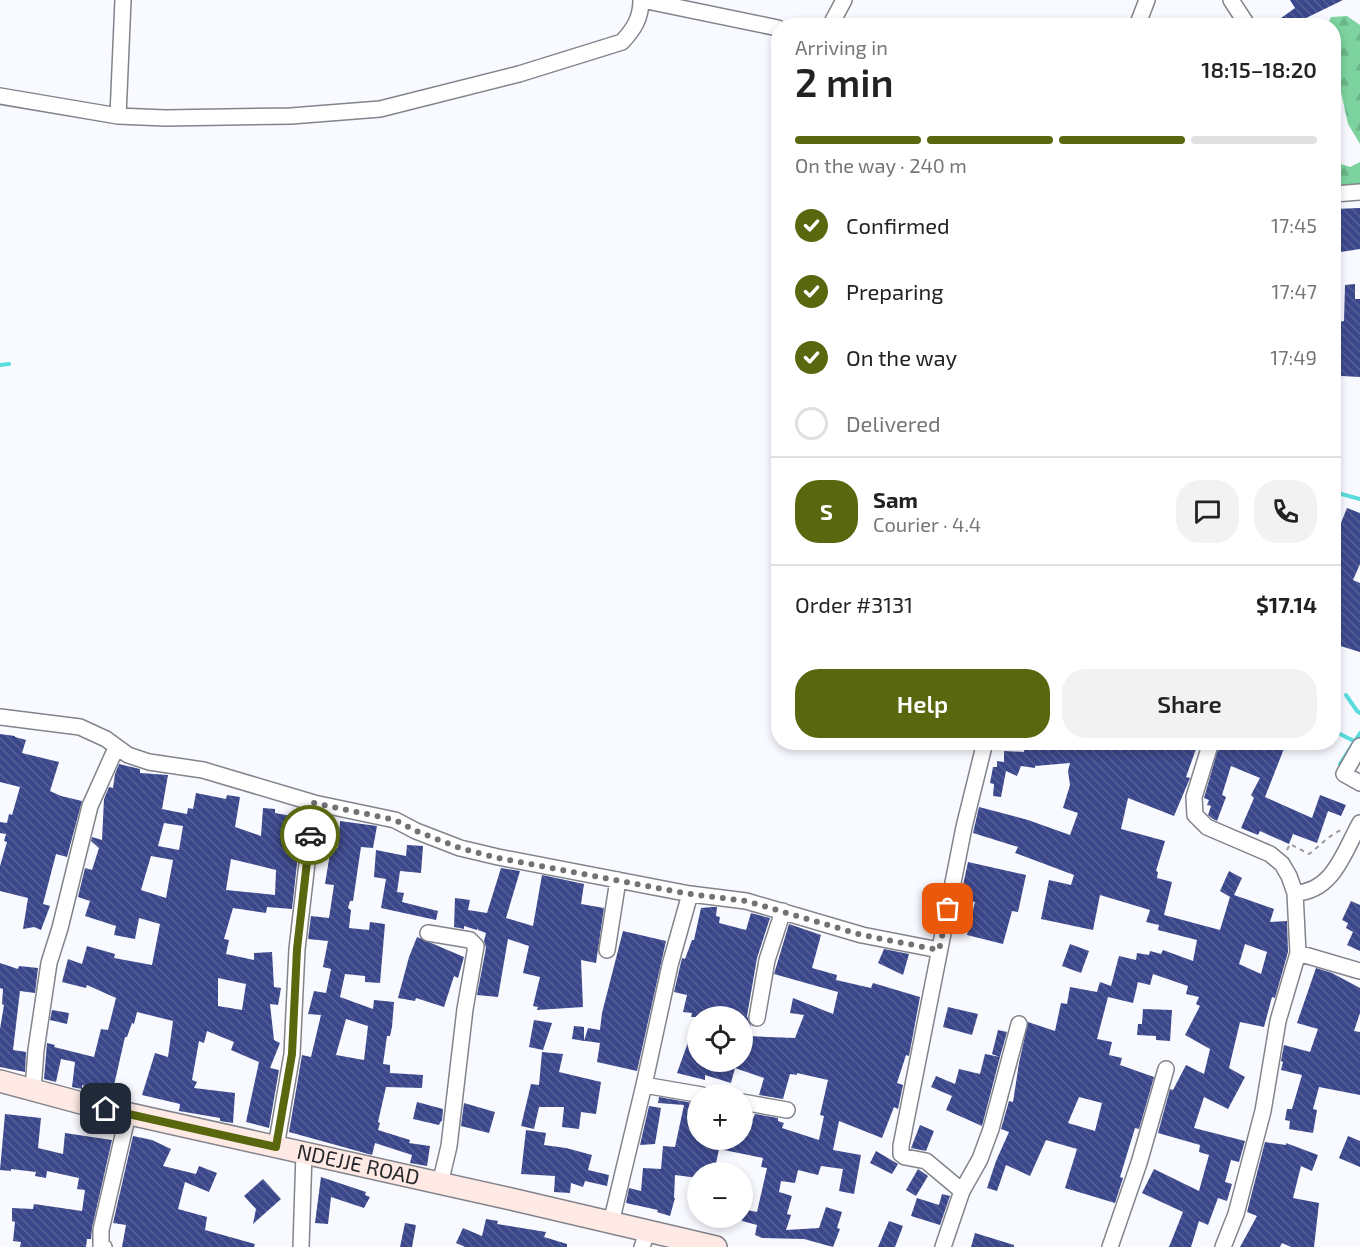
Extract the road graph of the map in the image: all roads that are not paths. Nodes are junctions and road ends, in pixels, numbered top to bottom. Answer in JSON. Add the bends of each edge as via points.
{"nodes":[{"id":1,"x":123,"y":0,"type":"edge"},
{"id":2,"x":641,"y":0,"type":"edge"},
{"id":3,"x":844,"y":0,"type":"edge"},
{"id":4,"x":1147,"y":0,"type":"edge"},
{"id":5,"x":1231,"y":0,"type":"edge"},
{"id":6,"x":834,"y":18,"type":"edge"},
{"id":7,"x":1140,"y":18,"type":"edge"},
{"id":8,"x":1243,"y":18,"type":"edge"},
{"id":9,"x":771,"y":26,"type":"edge"},
{"id":10,"x":0,"y":96,"type":"edge"},
{"id":11,"x":118,"y":116,"type":"junction"},
{"id":12,"x":1360,"y":192,"type":"edge"},
{"id":13,"x":1341,"y":193,"type":"edge"},
{"id":14,"x":0,"y":717,"type":"edge"},
{"id":15,"x":1360,"y":746,"type":"edge"},
{"id":16,"x":116,"y":748,"type":"junction"},
{"id":17,"x":983,"y":750,"type":"edge"},
{"id":18,"x":1209,"y":750,"type":"edge"},
{"id":19,"x":1360,"y":783,"type":"edge"},
{"id":20,"x":314,"y":803,"type":"junction"},
{"id":21,"x":1355,"y":825,"type":"edge"},
{"id":22,"x":618,"y":880,"type":"junction"},
{"id":23,"x":1295,"y":893,"type":"junction"},
{"id":24,"x":690,"y":894,"type":"junction"},
{"id":25,"x":783,"y":911,"type":"junction"},
{"id":26,"x":428,"y":933,"type":"dead end"},
{"id":27,"x":607,"y":950,"type":"dead end"},
{"id":28,"x":939,"y":950,"type":"junction"},
{"id":29,"x":1298,"y":953,"type":"junction"},
{"id":30,"x":1360,"y":971,"type":"edge"},
{"id":31,"x":757,"y":1018,"type":"dead end"},
{"id":32,"x":1019,"y":1024,"type":"dead end"},
{"id":33,"x":1166,"y":1069,"type":"dead end"},
{"id":34,"x":0,"y":1081,"type":"edge"},
{"id":35,"x":644,"y":1085,"type":"junction"},
{"id":36,"x":33,"y":1090,"type":"junction"},
{"id":37,"x":687,"y":1092,"type":"edge"},
{"id":38,"x":753,"y":1104,"type":"edge"},
{"id":39,"x":787,"y":1110,"type":"dead end"},
{"id":40,"x":128,"y":1113,"type":"junction"},
{"id":41,"x":276,"y":1147,"type":"junction"},
{"id":42,"x":304,"y":1153,"type":"junction"},
{"id":43,"x":440,"y":1184,"type":"junction"},
{"id":44,"x":962,"y":1191,"type":"junction"},
{"id":45,"x":611,"y":1223,"type":"junction"},
{"id":46,"x":644,"y":1239,"type":"edge"},
{"id":47,"x":104,"y":1247,"type":"edge"},
{"id":48,"x":301,"y":1247,"type":"edge"},
{"id":49,"x":716,"y":1247,"type":"edge"},
{"id":50,"x":943,"y":1247,"type":"edge"},
{"id":51,"x":1110,"y":1247,"type":"edge"},
{"id":52,"x":1223,"y":1247,"type":"edge"}],
"edges":[{"from":1,"to":11,"type":"street"},
{"from":2,"to":9,"type":"street"},
{"from":2,"to":11,"type":"street","via":[[640,16],[622,42],[519,74],[380,109],[268,116]]},
{"from":3,"to":6,"type":"street"},
{"from":4,"to":7,"type":"street"},
{"from":5,"to":8,"type":"street"},
{"from":10,"to":11,"type":"street"},
{"from":12,"to":13,"type":"street"},
{"from":14,"to":16,"type":"street","via":[[80,727]]},
{"from":15,"to":19,"type":"street","via":[[1344,774]]},
{"from":16,"to":20,"type":"street","via":[[149,762],[203,770]]},
{"from":16,"to":36,"type":"street","via":[[90,806],[49,963]]},
{"from":17,"to":28,"type":"street"},
{"from":18,"to":23,"type":"street","via":[[1194,797],[1195,815],[1207,827],[1270,854],[1282,864]]},
{"from":20,"to":22,"type":"street","via":[[395,820],[460,848],[498,858]]},
{"from":20,"to":41,"type":"street","via":[[297,949],[292,1054]]},
{"from":21,"to":23,"type":"street","via":[[1332,876],[1321,886]]},
{"from":22,"to":24,"type":"street"},
{"from":22,"to":27,"type":"street"},
{"from":23,"to":29,"type":"street"},
{"from":24,"to":25,"type":"street","via":[[746,901]]},
{"from":24,"to":35,"type":"street"},
{"from":25,"to":28,"type":"street","via":[[862,935]]},
{"from":25,"to":31,"type":"street","via":[[767,960]]},
{"from":26,"to":43,"type":"street","via":[[470,940],[476,946],[449,1146]]},
{"from":28,"to":44,"type":"street","via":[[901,1154],[926,1161]]},
{"from":29,"to":30,"type":"street"},
{"from":29,"to":52,"type":"street","via":[[1278,1021],[1263,1111],[1236,1214]]},
{"from":32,"to":44,"type":"street","via":[[991,1129]]},
{"from":33,"to":51,"type":"street"},
{"from":34,"to":36,"type":"street","name":"NDEJJE ROAD"},
{"from":35,"to":37,"type":"street"},
{"from":35,"to":45,"type":"street"},
{"from":36,"to":40,"type":"street","name":"NDEJJE ROAD"},
{"from":38,"to":39,"type":"street"},
{"from":40,"to":41,"type":"street","name":"NDEJJE ROAD"},
{"from":40,"to":47,"type":"street","via":[[100,1230]]},
{"from":41,"to":42,"type":"street","name":"NDEJJE ROAD"},
{"from":42,"to":43,"type":"street","name":"NDEJJE ROAD"},
{"from":42,"to":48,"type":"street"},
{"from":43,"to":45,"type":"street","name":"NDEJJE ROAD"},
{"from":44,"to":50,"type":"street"},
{"from":45,"to":46,"type":"street","name":"NDEJJE ROAD"},
{"from":46,"to":49,"type":"street","name":"NDEJJE ROAD"}]}
